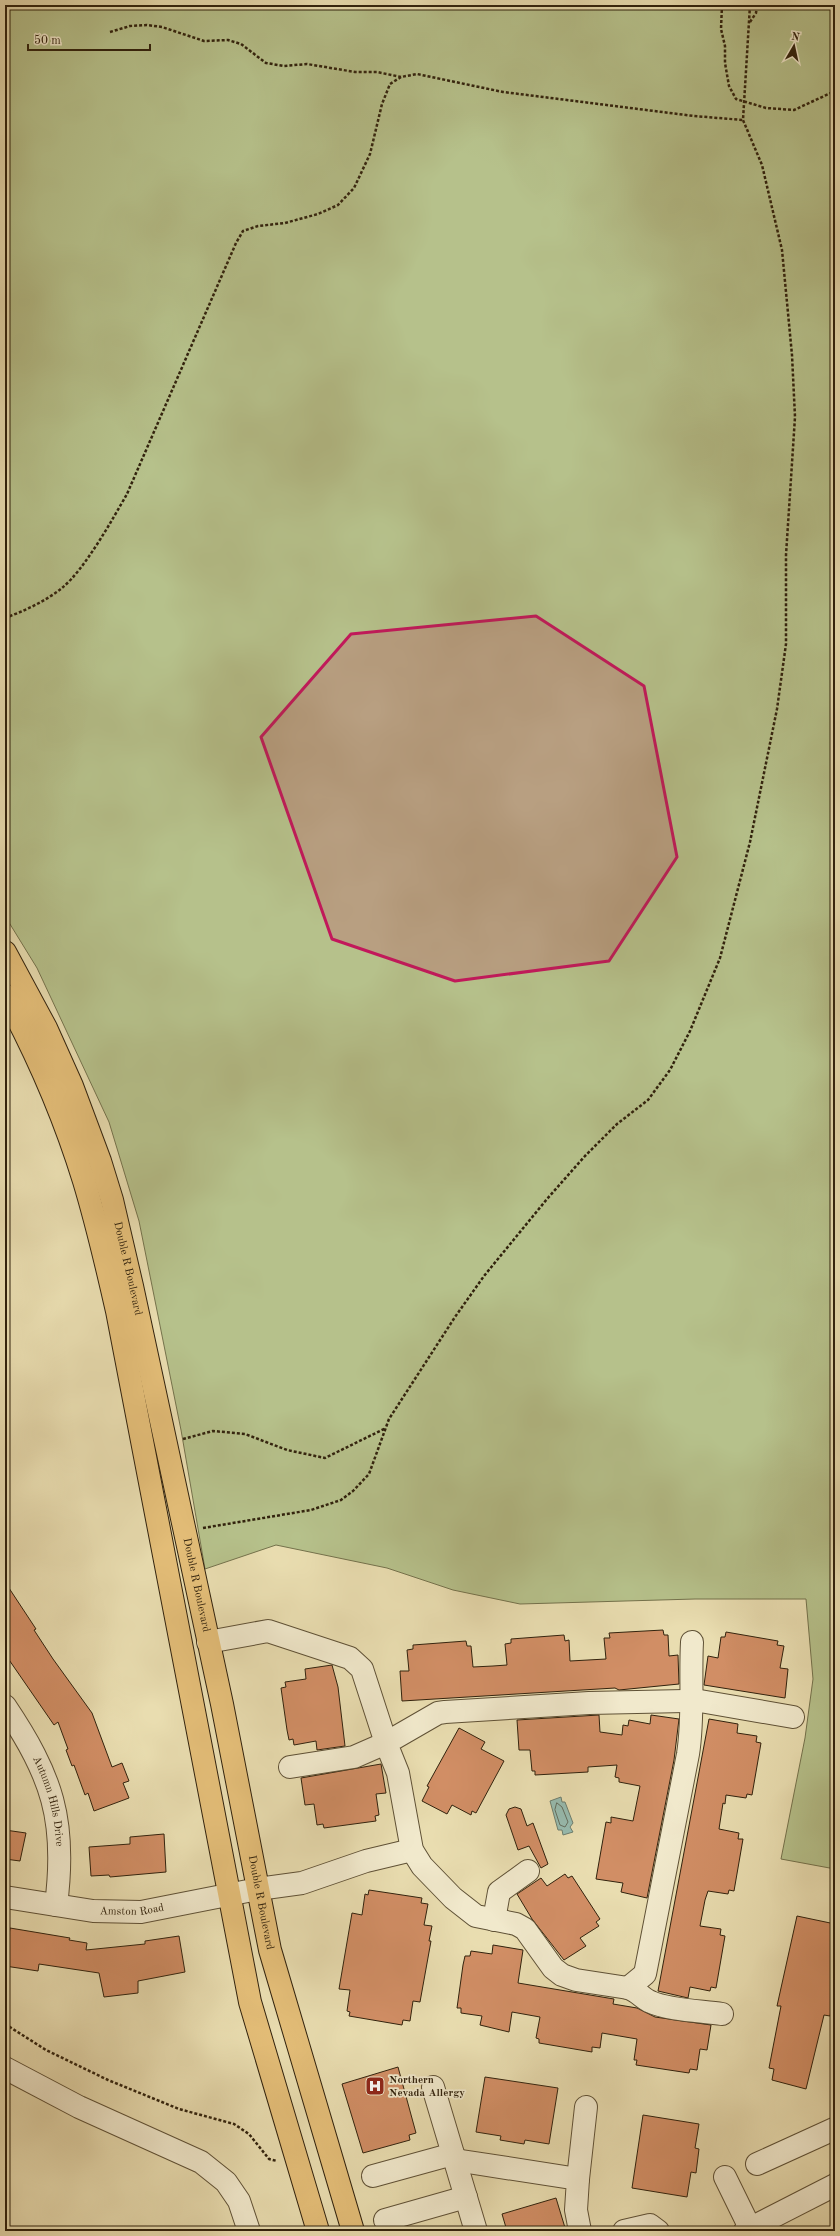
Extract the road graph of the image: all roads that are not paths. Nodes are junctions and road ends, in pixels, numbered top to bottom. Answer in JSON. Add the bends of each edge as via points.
{"nodes":[{"id":1,"x":5,"y":952,"type":"edge"},
{"id":2,"x":5,"y":994,"type":"edge"},
{"id":3,"x":208,"y":1642,"type":"junction"},
{"id":4,"x":692,"y":1642,"type":"dead end"},
{"id":5,"x":692,"y":1701,"type":"junction"},
{"id":6,"x":5,"y":1706,"type":"edge"},
{"id":7,"x":793,"y":1717,"type":"dead end"},
{"id":8,"x":386,"y":1743,"type":"junction"},
{"id":9,"x":290,"y":1766,"type":"dead end"},
{"id":10,"x":412,"y":1850,"type":"junction"},
{"id":11,"x":528,"y":1870,"type":"dead end"},
{"id":12,"x":258,"y":1889,"type":"junction"},
{"id":13,"x":229,"y":1895,"type":"junction"},
{"id":14,"x":5,"y":1897,"type":"edge"},
{"id":15,"x":56,"y":1905,"type":"junction"},
{"id":16,"x":494,"y":1920,"type":"junction"},
{"id":17,"x":628,"y":1988,"type":"junction"},
{"id":18,"x":722,"y":2014,"type":"dead end"},
{"id":19,"x":5,"y":2068,"type":"edge"},
{"id":20,"x":433,"y":2087,"type":"dead end"},
{"id":21,"x":586,"y":2106,"type":"dead end"},
{"id":22,"x":835,"y":2126,"type":"edge"},
{"id":23,"x":454,"y":2157,"type":"junction"},
{"id":24,"x":757,"y":2164,"type":"dead end"},
{"id":25,"x":373,"y":2176,"type":"dead end"},
{"id":26,"x":725,"y":2177,"type":"dead end"},
{"id":27,"x":578,"y":2179,"type":"junction"},
{"id":28,"x":835,"y":2185,"type":"edge"},
{"id":29,"x":466,"y":2197,"type":"junction"},
{"id":30,"x":386,"y":2220,"type":"dead end"},
{"id":31,"x":747,"y":2230,"type":"edge"},
{"id":32,"x":249,"y":2231,"type":"edge"},
{"id":33,"x":318,"y":2231,"type":"edge"},
{"id":34,"x":353,"y":2231,"type":"edge"},
{"id":35,"x":476,"y":2231,"type":"edge"},
{"id":36,"x":580,"y":2231,"type":"edge"},
{"id":37,"x":624,"y":2231,"type":"edge"},
{"id":38,"x":658,"y":2231,"type":"edge"}],
"edges":[{"from":1,"to":3,"type":"main road","name":"Double R Boulevard","via":[[46,1028],[72,1086],[112,1200]]},
{"from":2,"to":13,"type":"main road","name":"Double R Boulevard","via":[[56,1101],[94,1215],[120,1326]]},
{"from":3,"to":8,"type":"street","via":[[268,1631],[350,1658],[362,1669]]},
{"from":3,"to":12,"type":"main road","name":"Double R Boulevard"},
{"from":4,"to":5,"type":"street"},
{"from":5,"to":7,"type":"street"},
{"from":5,"to":8,"type":"street","via":[[445,1712],[438,1713]]},
{"from":5,"to":17,"type":"street","via":[[692,1730],[688,1754],[645,1974]]},
{"from":6,"to":15,"type":"street","name":"Autumn Hills Drive","via":[[38,1760],[56,1812],[59,1846]]},
{"from":8,"to":9,"type":"street","via":[[354,1757]]},
{"from":8,"to":10,"type":"street","via":[[398,1773]]},
{"from":10,"to":12,"type":"street","name":"Amston Road","via":[[366,1861],[302,1883]]},
{"from":10,"to":16,"type":"street","via":[[422,1866],[469,1911],[476,1916]]},
{"from":11,"to":16,"type":"street","via":[[499,1892]]},
{"from":12,"to":13,"type":"street","name":"Amston Road"},
{"from":12,"to":34,"type":"main road","name":"Double R Boulevard","via":[[277,1976]]},
{"from":13,"to":15,"type":"street","name":"Amston Road","via":[[141,1912],[114,1913]]},
{"from":13,"to":33,"type":"main road","name":"Double R Boulevard","via":[[252,2008]]},
{"from":14,"to":15,"type":"street","name":"Amston Road"},
{"from":16,"to":17,"type":"street","via":[[516,1924],[525,1930],[553,1968],[562,1975],[576,1980]]},
{"from":17,"to":18,"type":"street","via":[[656,2004]]},
{"from":19,"to":32,"type":"street","via":[[79,2107],[201,2162],[226,2182],[239,2201]]},
{"from":20,"to":23,"type":"street"},
{"from":21,"to":27,"type":"street"},
{"from":22,"to":24,"type":"street"},
{"from":23,"to":25,"type":"street"},
{"from":23,"to":27,"type":"street"},
{"from":23,"to":29,"type":"street"},
{"from":26,"to":31,"type":"street"},
{"from":27,"to":36,"type":"street","via":[[576,2210]]},
{"from":28,"to":31,"type":"street"},
{"from":29,"to":30,"type":"street"},
{"from":29,"to":35,"type":"street"},
{"from":37,"to":38,"type":"street","via":[[650,2225]]}]}
